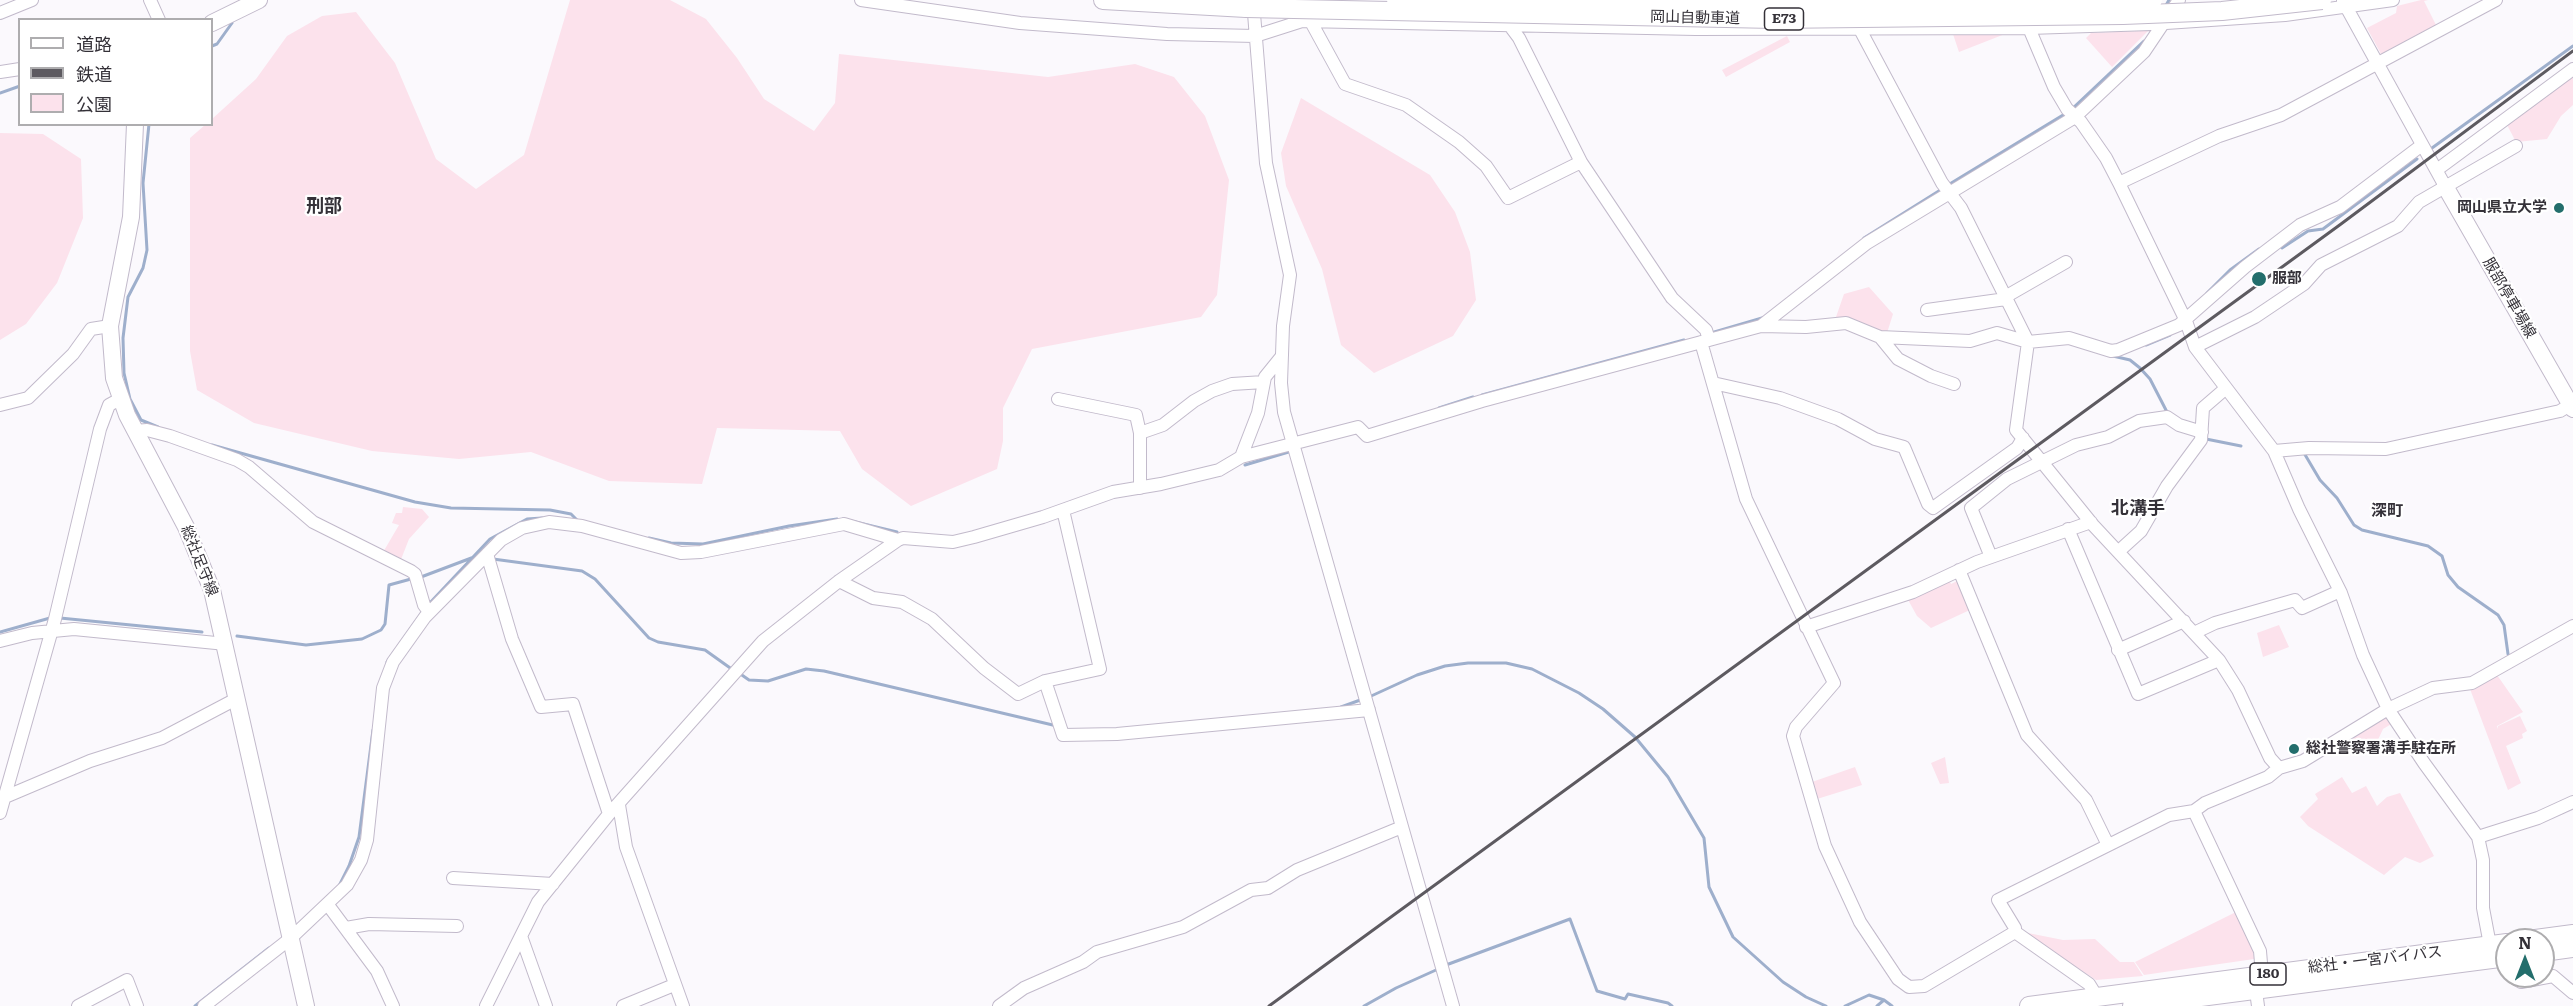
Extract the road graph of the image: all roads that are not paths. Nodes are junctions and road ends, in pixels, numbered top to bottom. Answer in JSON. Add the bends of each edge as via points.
{"nodes":[{"id":1,"x":32,"y":0,"type":"edge"},
{"id":2,"x":150,"y":0,"type":"edge"},
{"id":3,"x":259,"y":0,"type":"edge"},
{"id":4,"x":861,"y":0,"type":"edge"},
{"id":5,"x":1103,"y":0,"type":"edge"},
{"id":6,"x":1299,"y":0,"type":"edge"},
{"id":7,"x":1396,"y":0,"type":"edge"},
{"id":8,"x":1496,"y":0,"type":"edge"},
{"id":9,"x":1845,"y":0,"type":"edge"},
{"id":10,"x":2018,"y":0,"type":"edge"},
{"id":11,"x":2153,"y":0,"type":"edge"},
{"id":12,"x":2179,"y":0,"type":"edge"},
{"id":13,"x":2322,"y":0,"type":"edge"},
{"id":14,"x":2393,"y":0,"type":"edge"},
{"id":15,"x":2496,"y":0,"type":"edge"},
{"id":16,"x":1250,"y":4,"type":"edge"},
{"id":17,"x":2345,"y":4,"type":"edge"},
{"id":18,"x":0,"y":13,"type":"edge"},
{"id":19,"x":158,"y":18,"type":"edge"},
{"id":20,"x":1311,"y":22,"type":"junction"},
{"id":21,"x":213,"y":23,"type":"edge"},
{"id":22,"x":2158,"y":24,"type":"junction"},
{"id":23,"x":1510,"y":27,"type":"junction"},
{"id":24,"x":2029,"y":27,"type":"junction"},
{"id":25,"x":1860,"y":29,"type":"junction"},
{"id":26,"x":1255,"y":36,"type":"junction"},
{"id":27,"x":2378,"y":62,"type":"junction"},
{"id":28,"x":18,"y":69,"type":"edge"},
{"id":29,"x":2573,"y":69,"type":"edge"},
{"id":30,"x":0,"y":72,"type":"edge"},
{"id":31,"x":2071,"y":113,"type":"junction"},
{"id":32,"x":135,"y":126,"type":"edge"},
{"id":33,"x":2422,"y":146,"type":"junction"},
{"id":34,"x":2516,"y":146,"type":"dead end"},
{"id":35,"x":1581,"y":162,"type":"junction"},
{"id":36,"x":2438,"y":169,"type":"junction"},
{"id":37,"x":2119,"y":183,"type":"junction"},
{"id":38,"x":2445,"y":186,"type":"junction"},
{"id":39,"x":1946,"y":189,"type":"junction"},
{"id":40,"x":2066,"y":262,"type":"dead end"},
{"id":41,"x":2006,"y":298,"type":"junction"},
{"id":42,"x":1927,"y":310,"type":"dead end"},
{"id":43,"x":2186,"y":321,"type":"junction"},
{"id":44,"x":110,"y":326,"type":"junction"},
{"id":45,"x":1761,"y":326,"type":"junction"},
{"id":46,"x":1706,"y":337,"type":"junction"},
{"id":47,"x":1880,"y":337,"type":"junction"},
{"id":48,"x":2028,"y":344,"type":"junction"},
{"id":49,"x":2195,"y":347,"type":"junction"},
{"id":50,"x":1282,"y":356,"type":"junction"},
{"id":51,"x":1264,"y":382,"type":"junction"},
{"id":52,"x":1713,"y":383,"type":"junction"},
{"id":53,"x":1954,"y":384,"type":"dead end"},
{"id":54,"x":2225,"y":389,"type":"junction"},
{"id":55,"x":120,"y":399,"type":"junction"},
{"id":56,"x":1058,"y":399,"type":"dead end"},
{"id":57,"x":0,"y":405,"type":"edge"},
{"id":58,"x":2572,"y":407,"type":"edge"},
{"id":59,"x":135,"y":431,"type":"junction"},
{"id":60,"x":2202,"y":432,"type":"junction"},
{"id":61,"x":1140,"y":433,"type":"junction"},
{"id":62,"x":2023,"y":438,"type":"junction"},
{"id":63,"x":1293,"y":447,"type":"junction"},
{"id":64,"x":2274,"y":452,"type":"junction"},
{"id":65,"x":1241,"y":457,"type":"junction"},
{"id":66,"x":2042,"y":461,"type":"junction"},
{"id":67,"x":1140,"y":488,"type":"junction"},
{"id":68,"x":1063,"y":510,"type":"junction"},
{"id":69,"x":2091,"y":522,"type":"junction"},
{"id":70,"x":2068,"y":530,"type":"junction"},
{"id":71,"x":898,"y":540,"type":"junction"},
{"id":72,"x":2119,"y":551,"type":"junction"},
{"id":73,"x":487,"y":554,"type":"junction"},
{"id":74,"x":1991,"y":557,"type":"junction"},
{"id":75,"x":1959,"y":570,"type":"junction"},
{"id":76,"x":840,"y":581,"type":"junction"},
{"id":77,"x":2340,"y":591,"type":"junction"},
{"id":78,"x":427,"y":609,"type":"junction"},
{"id":79,"x":2184,"y":621,"type":"junction"},
{"id":80,"x":54,"y":622,"type":"junction"},
{"id":81,"x":2573,"y":626,"type":"edge"},
{"id":82,"x":1806,"y":627,"type":"junction"},
{"id":83,"x":2196,"y":632,"type":"junction"},
{"id":84,"x":0,"y":641,"type":"edge"},
{"id":85,"x":226,"y":644,"type":"junction"},
{"id":86,"x":2118,"y":650,"type":"junction"},
{"id":87,"x":2218,"y":660,"type":"junction"},
{"id":88,"x":1045,"y":681,"type":"junction"},
{"id":89,"x":238,"y":698,"type":"junction"},
{"id":90,"x":1368,"y":708,"type":"junction"},
{"id":91,"x":2388,"y":709,"type":"junction"},
{"id":92,"x":2279,"y":768,"type":"junction"},
{"id":93,"x":5,"y":796,"type":"junction"},
{"id":94,"x":2573,"y":802,"type":"edge"},
{"id":95,"x":619,"y":805,"type":"junction"},
{"id":96,"x":2194,"y":811,"type":"junction"},
{"id":97,"x":0,"y":813,"type":"edge"},
{"id":98,"x":609,"y":814,"type":"junction"},
{"id":99,"x":1402,"y":827,"type":"junction"},
{"id":100,"x":2478,"y":837,"type":"junction"},
{"id":101,"x":2108,"y":845,"type":"junction"},
{"id":102,"x":453,"y":878,"type":"dead end"},
{"id":103,"x":553,"y":884,"type":"junction"},
{"id":104,"x":328,"y":905,"type":"junction"},
{"id":105,"x":457,"y":926,"type":"dead end"},
{"id":106,"x":346,"y":928,"type":"junction"},
{"id":107,"x":2015,"y":932,"type":"junction"},
{"id":108,"x":2573,"y":934,"type":"edge"},
{"id":109,"x":521,"y":936,"type":"junction"},
{"id":110,"x":2495,"y":936,"type":"edge"},
{"id":111,"x":2555,"y":936,"type":"edge"},
{"id":112,"x":291,"y":938,"type":"junction"},
{"id":113,"x":2573,"y":948,"type":"edge"},
{"id":114,"x":2555,"y":950,"type":"edge"},
{"id":115,"x":2495,"y":955,"type":"edge"},
{"id":116,"x":2555,"y":978,"type":"edge"},
{"id":117,"x":674,"y":985,"type":"junction"},
{"id":118,"x":2259,"y":990,"type":"edge"},
{"id":119,"x":2573,"y":993,"type":"edge"},
{"id":120,"x":2105,"y":1000,"type":"edge"},
{"id":121,"x":78,"y":1006,"type":"edge"},
{"id":122,"x":137,"y":1006,"type":"edge"},
{"id":123,"x":204,"y":1006,"type":"edge"},
{"id":124,"x":306,"y":1006,"type":"edge"},
{"id":125,"x":393,"y":1006,"type":"edge"},
{"id":126,"x":486,"y":1006,"type":"edge"},
{"id":127,"x":546,"y":1006,"type":"edge"},
{"id":128,"x":623,"y":1006,"type":"edge"},
{"id":129,"x":683,"y":1006,"type":"edge"},
{"id":130,"x":999,"y":1006,"type":"edge"},
{"id":131,"x":1453,"y":1006,"type":"edge"},
{"id":132,"x":2029,"y":1006,"type":"edge"},
{"id":133,"x":2132,"y":1006,"type":"edge"}],
"edges":[{"from":1,"to":18,"type":"street"},
{"from":2,"to":19,"type":"street"},
{"from":3,"to":21,"type":"main road"},
{"from":4,"to":26,"type":"street","via":[[1020,23]]},
{"from":5,"to":16,"type":"highway","name":"岡山自動車道","number":"E73"},
{"from":6,"to":20,"type":"street"},
{"from":7,"to":11,"type":"highway","name":"岡山自動車道","number":"E73","bridge":true,"via":[[1766,6]]},
{"from":8,"to":23,"type":"street"},
{"from":9,"to":25,"type":"street"},
{"from":10,"to":24,"type":"street"},
{"from":12,"to":22,"type":"street"},
{"from":13,"to":16,"type":"highway","name":"岡山自動車道","number":"E73","bridge":true,"via":[[2123,15],[1774,19]]},
{"from":14,"to":17,"type":"street"},
{"from":15,"to":27,"type":"street"},
{"from":16,"to":26,"type":"street"},
{"from":17,"to":22,"type":"street","via":[[2285,15]]},
{"from":17,"to":27,"type":"street"},
{"from":20,"to":23,"type":"street"},
{"from":20,"to":26,"type":"street","via":[[1302,21]]},
{"from":20,"to":35,"type":"street","via":[[1345,84],[1406,105],[1459,142],[1486,166],[1508,198]]},
{"from":22,"to":24,"type":"street"},
{"from":22,"to":31,"type":"street","via":[[2144,52]]},
{"from":23,"to":25,"type":"street"},
{"from":23,"to":35,"type":"street"},
{"from":24,"to":25,"type":"street"},
{"from":24,"to":31,"type":"street","via":[[2042,63]]},
{"from":25,"to":39,"type":"street"},
{"from":26,"to":50,"type":"street","via":[[1266,163],[1290,275]]},
{"from":27,"to":33,"type":"street"},
{"from":27,"to":37,"type":"street","via":[[2281,115],[2229,132]]},
{"from":28,"to":30,"type":"street"},
{"from":29,"to":36,"type":"street"},
{"from":31,"to":37,"type":"street","via":[[2106,158]]},
{"from":31,"to":39,"type":"street"},
{"from":32,"to":44,"type":"main road","name":"総社足守線","via":[[131,217]]},
{"from":33,"to":36,"type":"street"},
{"from":33,"to":43,"type":"street","via":[[2340,207],[2300,225],[2244,267]]},
{"from":34,"to":38,"type":"street"},
{"from":35,"to":46,"type":"street","via":[[1672,298]]},
{"from":36,"to":38,"type":"street"},
{"from":37,"to":43,"type":"street"},
{"from":38,"to":49,"type":"street","via":[[2419,202],[2398,226],[2321,265],[2304,284],[2255,317]]},
{"from":38,"to":58,"type":"main road","name":"服部停車場線"},
{"from":39,"to":41,"type":"street","via":[[1961,208]]},
{"from":39,"to":45,"type":"street","via":[[1868,243]]},
{"from":40,"to":41,"type":"street"},
{"from":41,"to":42,"type":"street"},
{"from":41,"to":48,"type":"street"},
{"from":43,"to":48,"type":"street","via":[[2110,351],[2069,338]]},
{"from":43,"to":49,"type":"street"},
{"from":44,"to":55,"type":"main road","name":"総社足守線","via":[[111,356]]},
{"from":44,"to":57,"type":"street","via":[[91,329],[73,354],[28,398]]},
{"from":45,"to":46,"type":"street"},
{"from":45,"to":47,"type":"street","via":[[1806,327],[1842,322]]},
{"from":46,"to":52,"type":"street"},
{"from":46,"to":63,"type":"street","via":[[1367,436],[1358,427]]},
{"from":47,"to":48,"type":"street","via":[[1970,341],[1997,333]]},
{"from":47,"to":53,"type":"street","via":[[1898,360]]},
{"from":48,"to":62,"type":"street","via":[[2016,430]]},
{"from":49,"to":54,"type":"street"},
{"from":50,"to":51,"type":"street"},
{"from":50,"to":63,"type":"street","via":[[1282,398]]},
{"from":51,"to":61,"type":"street","via":[[1232,384],[1212,391],[1163,425]]},
{"from":51,"to":65,"type":"street","via":[[1258,413]]},
{"from":52,"to":62,"type":"street","via":[[1780,398],[1838,418],[1875,439],[1904,447],[1933,508],[2017,448]]},
{"from":52,"to":82,"type":"street","via":[[1746,500]]},
{"from":54,"to":60,"type":"street","via":[[2203,408]]},
{"from":54,"to":64,"type":"street"},
{"from":55,"to":59,"type":"main road","name":"総社足守線"},
{"from":55,"to":80,"type":"street","via":[[110,405],[100,429]]},
{"from":56,"to":61,"type":"street","via":[[1137,415]]},
{"from":58,"to":64,"type":"street","via":[[2386,449],[2309,448]]},
{"from":59,"to":78,"type":"street","via":[[170,436],[237,460],[313,522],[416,578]]},
{"from":59,"to":85,"type":"main road","name":"総社足守線","via":[[200,558]]},
{"from":60,"to":66,"type":"street","via":[[2167,417],[2150,418]]},
{"from":60,"to":72,"type":"street","via":[[2201,440],[2167,486],[2141,531]]},
{"from":61,"to":67,"type":"street"},
{"from":62,"to":66,"type":"street"},
{"from":63,"to":65,"type":"street"},
{"from":63,"to":90,"type":"street"},
{"from":64,"to":77,"type":"street"},
{"from":65,"to":67,"type":"street","via":[[1219,470]]},
{"from":66,"to":69,"type":"street"},
{"from":66,"to":74,"type":"street","via":[[2007,479],[1971,508]]},
{"from":67,"to":68,"type":"street","via":[[1113,492]]},
{"from":68,"to":71,"type":"street","via":[[953,542]]},
{"from":68,"to":88,"type":"street","via":[[1100,669]]},
{"from":69,"to":70,"type":"street"},
{"from":69,"to":72,"type":"street"},
{"from":70,"to":74,"type":"street"},
{"from":70,"to":86,"type":"street"},
{"from":71,"to":73,"type":"street","via":[[844,524],[681,553],[582,526],[549,522],[522,528]]},
{"from":71,"to":76,"type":"street"},
{"from":72,"to":79,"type":"street"},
{"from":73,"to":78,"type":"street"},
{"from":73,"to":98,"type":"street","via":[[512,639],[541,707],[573,704]]},
{"from":74,"to":75,"type":"street"},
{"from":75,"to":82,"type":"street","via":[[1912,592]]},
{"from":75,"to":101,"type":"street","via":[[2026,735],[2086,800]]},
{"from":76,"to":88,"type":"street","via":[[873,598],[902,602],[932,619],[1018,694]]},
{"from":76,"to":95,"type":"street","via":[[763,641]]},
{"from":77,"to":83,"type":"street","via":[[2302,608],[2295,600]]},
{"from":77,"to":91,"type":"street"},
{"from":78,"to":104,"type":"street","via":[[393,662],[383,688],[367,840],[361,860],[347,885]]},
{"from":79,"to":83,"type":"street"},
{"from":79,"to":86,"type":"street"},
{"from":80,"to":84,"type":"street"},
{"from":80,"to":85,"type":"street"},
{"from":80,"to":93,"type":"street"},
{"from":81,"to":91,"type":"street","via":[[2472,683],[2433,688]]},
{"from":82,"to":107,"type":"street","via":[[1834,682],[1796,727],[1793,736],[1825,846],[1860,922],[1885,960],[1902,983],[1924,986]]},
{"from":83,"to":87,"type":"street"},
{"from":85,"to":89,"type":"main road","name":"総社足守線"},
{"from":86,"to":87,"type":"street","via":[[2138,694]]},
{"from":87,"to":92,"type":"street"},
{"from":88,"to":90,"type":"street","via":[[1061,729],[1117,734]]},
{"from":89,"to":93,"type":"street","via":[[162,738],[90,761]]},
{"from":89,"to":112,"type":"main road","name":"総社足守線"},
{"from":90,"to":99,"type":"street"},
{"from":91,"to":92,"type":"street","via":[[2303,761]]},
{"from":91,"to":100,"type":"street"},
{"from":92,"to":96,"type":"street","via":[[2268,777]]},
{"from":93,"to":97,"type":"street"},
{"from":94,"to":100,"type":"street"},
{"from":95,"to":98,"type":"street"},
{"from":95,"to":117,"type":"street","via":[[626,847]]},
{"from":96,"to":101,"type":"street","via":[[2169,815]]},
{"from":96,"to":118,"type":"street","via":[[2260,951]]},
{"from":98,"to":103,"type":"street"},
{"from":99,"to":130,"type":"street","via":[[1297,870],[1268,888],[1251,890],[1183,927],[1097,952],[1024,987]]},
{"from":99,"to":131,"type":"street"},
{"from":100,"to":110,"type":"street","via":[[2484,860],[2482,908]]},
{"from":101,"to":107,"type":"street","via":[[1998,900]]},
{"from":102,"to":103,"type":"street"},
{"from":103,"to":109,"type":"street","via":[[538,902]]},
{"from":104,"to":106,"type":"street"},
{"from":104,"to":112,"type":"street"},
{"from":105,"to":106,"type":"street","via":[[369,924]]},
{"from":106,"to":125,"type":"street","via":[[377,971]]},
{"from":107,"to":120,"type":"street"},
{"from":108,"to":111,"type":"highway"},
{"from":109,"to":126,"type":"street"},
{"from":109,"to":127,"type":"street"},
{"from":112,"to":123,"type":"street"},
{"from":112,"to":124,"type":"main road","name":"総社足守線"},
{"from":113,"to":114,"type":"highway"},
{"from":115,"to":118,"type":"highway","name":"総社・一宮バイパス","number":"180"},
{"from":116,"to":119,"type":"street"},
{"from":117,"to":128,"type":"street"},
{"from":117,"to":129,"type":"street"},
{"from":118,"to":120,"type":"highway","name":"総社・一宮バイパス","number":"180"},
{"from":118,"to":133,"type":"highway","name":"総社・一宮バイパス","number":"180"},
{"from":120,"to":132,"type":"highway","name":"総社・一宮バイパス","number":"180"},
{"from":121,"to":122,"type":"street","via":[[127,980]]}]}
